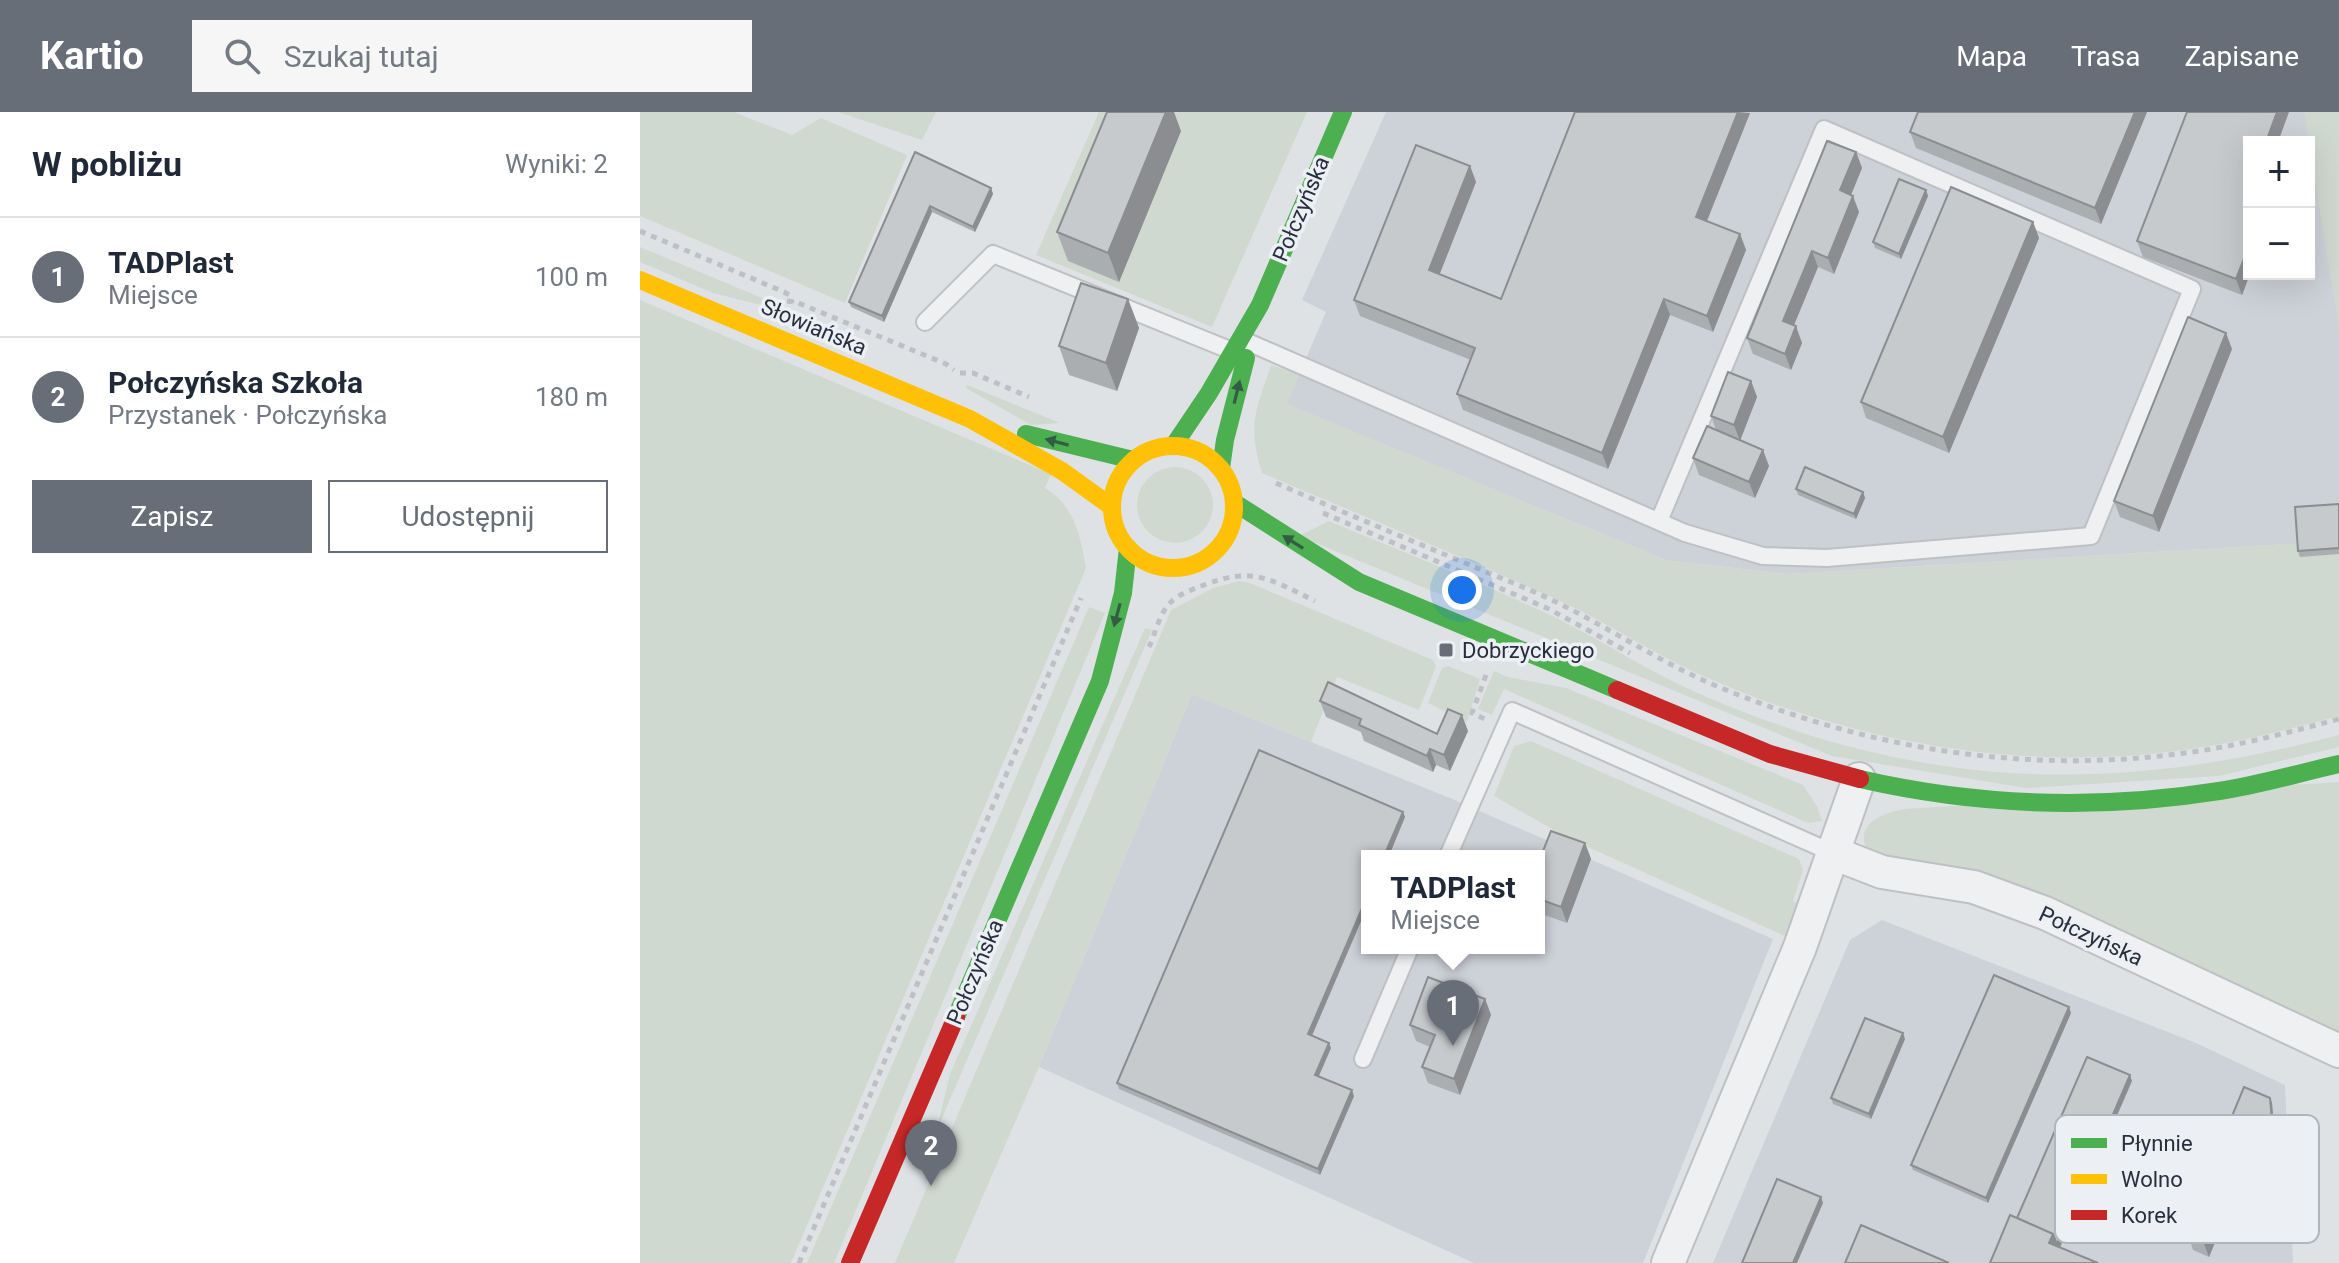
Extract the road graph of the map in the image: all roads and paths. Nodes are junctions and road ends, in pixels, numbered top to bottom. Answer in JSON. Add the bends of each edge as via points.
{"nodes":[{"id":1,"x":1343,"y":112,"type":"edge"},
{"id":2,"x":640,"y":231,"type":"edge"},
{"id":3,"x":640,"y":280,"type":"edge"},
{"id":4,"x":925,"y":322,"type":"dead end"},
{"id":5,"x":848,"y":332,"type":"dead end"},
{"id":6,"x":1241,"y":347,"type":"junction"},
{"id":7,"x":943,"y":373,"type":"dead end"},
{"id":8,"x":1041,"y":403,"type":"dead end"},
{"id":9,"x":970,"y":419,"type":"junction"},
{"id":10,"x":1174,"y":445,"type":"junction"},
{"id":11,"x":1133,"y":460,"type":"junction"},
{"id":12,"x":1221,"y":468,"type":"junction"},
{"id":13,"x":1270,"y":480,"type":"dead end"},
{"id":14,"x":1235,"y":503,"type":"junction"},
{"id":15,"x":1112,"y":507,"type":"junction"},
{"id":16,"x":1315,"y":509,"type":"dead end"},
{"id":17,"x":1659,"y":521,"type":"junction"},
{"id":18,"x":1128,"y":548,"type":"junction"},
{"id":19,"x":1218,"y":549,"type":"junction"},
{"id":20,"x":1241,"y":554,"type":"dead end"},
{"id":21,"x":1300,"y":567,"type":"dead end"},
{"id":22,"x":1180,"y":568,"type":"junction"},
{"id":23,"x":1260,"y":568,"type":"dead end"},
{"id":24,"x":1274,"y":572,"type":"dead end"},
{"id":25,"x":1256,"y":576,"type":"junction"},
{"id":26,"x":1353,"y":579,"type":"junction"},
{"id":27,"x":1272,"y":580,"type":"junction"},
{"id":28,"x":1086,"y":587,"type":"dead end"},
{"id":29,"x":1162,"y":587,"type":"dead end"},
{"id":30,"x":1329,"y":608,"type":"dead end"},
{"id":31,"x":1159,"y":625,"type":"dead end"},
{"id":32,"x":1132,"y":632,"type":"dead end"},
{"id":33,"x":1643,"y":660,"type":"dead end"},
{"id":34,"x":1473,"y":669,"type":"dead end"},
{"id":35,"x":1100,"y":681,"type":"junction"},
{"id":36,"x":2339,"y":719,"type":"edge"},
{"id":37,"x":1505,"y":728,"type":"junction"},
{"id":38,"x":2339,"y":764,"type":"edge"},
{"id":39,"x":1859,"y":779,"type":"junction"},
{"id":40,"x":1451,"y":850,"type":"edge"},
{"id":41,"x":1833,"y":853,"type":"junction"},
{"id":42,"x":1407,"y":954,"type":"edge"},
{"id":43,"x":2339,"y":1051,"type":"edge"},
{"id":44,"x":1363,"y":1059,"type":"dead end"},
{"id":45,"x":799,"y":1263,"type":"edge"},
{"id":46,"x":850,"y":1263,"type":"edge"},
{"id":47,"x":1668,"y":1263,"type":"edge"}],
"edges":[{"from":1,"to":6,"type":"main road","name":"Połczyńska"},
{"from":2,"to":5,"type":"path","via":[[784,292],[791,296],[793,309]]},
{"from":3,"to":9,"type":"main road","name":"Słowiańska"},
{"from":4,"to":6,"type":"lane","via":[[993,254]]},
{"from":6,"to":10,"type":"main road","name":"Połczyńska"},
{"from":12,"to":6,"type":"main road","name":"Połczyńska","one_way":true},
{"from":6,"to":17,"type":"lane"},
{"from":7,"to":8,"type":"path","via":[[973,373]]},
{"from":11,"to":9,"type":"main road","name":"Słowiańska","one_way":true},
{"from":9,"to":15,"type":"main road","name":"Słowiańska","via":[[1062,471]]},
{"from":10,"to":11,"type":"main road"},
{"from":10,"to":12,"type":"main road","via":[[1200,452]]},
{"from":11,"to":15,"type":"main road","via":[[1116,485]]},
{"from":12,"to":14,"type":"main road"},
{"from":13,"to":36,"type":"path","via":[[1553,601],[1711,684],[1880,740],[1992,758],[2122,760],[2215,748]]},
{"from":14,"to":19,"type":"main road","via":[[1231,528]]},
{"from":26,"to":14,"type":"main road","one_way":true},
{"from":15,"to":18,"type":"main road","via":[[1116,529]]},
{"from":16,"to":33,"type":"path","via":[[1549,609]]},
{"from":17,"to":17,"type":"lane","via":[[1763,556],[1827,558],[2091,536],[2192,289],[1824,129]]},
{"from":18,"to":22,"type":"main road","via":[[1148,563]]},
{"from":18,"to":35,"type":"main road","name":"Połczyńska","one_way":true,"via":[[1123,593]]},
{"from":19,"to":20,"type":"main road"},
{"from":19,"to":22,"type":"main road"},
{"from":21,"to":26,"type":"main road"},
{"from":22,"to":29,"type":"main road"},
{"from":23,"to":25,"type":"path"},
{"from":24,"to":27,"type":"path"},
{"from":25,"to":27,"type":"path"},
{"from":25,"to":31,"type":"path","via":[[1224,577],[1192,590],[1170,603]]},
{"from":26,"to":39,"type":"main road","via":[[1770,754]]},
{"from":27,"to":30,"type":"path"},
{"from":28,"to":45,"type":"path"},
{"from":32,"to":35,"type":"main road","name":"Połczyńska"},
{"from":34,"to":37,"type":"path","via":[[1487,675],[1472,713]]},
{"from":35,"to":46,"type":"main road","name":"Połczyńska"},
{"from":37,"to":40,"type":"lane"},
{"from":37,"to":41,"type":"lane","via":[[1512,711]]},
{"from":38,"to":39,"type":"main road","via":[[2222,791],[2088,804],[1995,801]]},
{"from":39,"to":41,"type":"street"},
{"from":41,"to":43,"type":"street","name":"Połczyńska","via":[[1882,872],[1974,887],[2045,913]]},
{"from":41,"to":47,"type":"street","via":[[1800,947]]},
{"from":42,"to":44,"type":"lane"}]}
